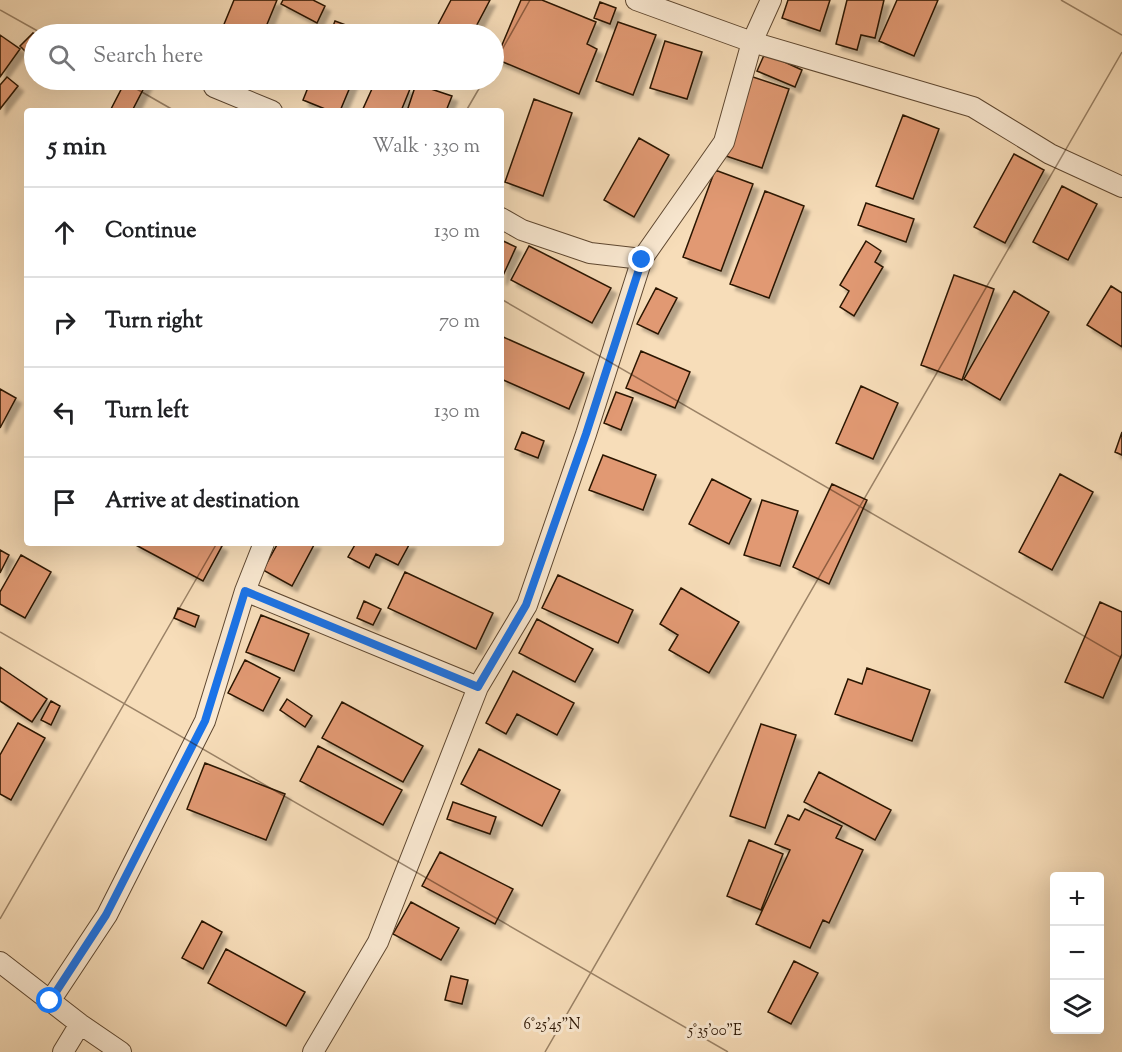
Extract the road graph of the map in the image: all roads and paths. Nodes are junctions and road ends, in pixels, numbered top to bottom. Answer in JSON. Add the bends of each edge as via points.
{"nodes":[{"id":1,"x":636,"y":0,"type":"edge"},
{"id":2,"x":771,"y":0,"type":"edge"},
{"id":3,"x":752,"y":42,"type":"junction"},
{"id":4,"x":221,"y":90,"type":"edge"},
{"id":5,"x":265,"y":108,"type":"edge"},
{"id":6,"x":1122,"y":186,"type":"edge"},
{"id":7,"x":504,"y":220,"type":"edge"},
{"id":8,"x":642,"y":260,"type":"junction"},
{"id":9,"x":263,"y":546,"type":"edge"},
{"id":10,"x":245,"y":591,"type":"junction"},
{"id":11,"x":478,"y":687,"type":"junction"},
{"id":12,"x":0,"y":962,"type":"edge"},
{"id":13,"x":50,"y":1001,"type":"junction"},
{"id":14,"x":80,"y":1024,"type":"junction"},
{"id":15,"x":63,"y":1052,"type":"edge"},
{"id":16,"x":121,"y":1052,"type":"edge"},
{"id":17,"x":313,"y":1052,"type":"edge"}],
"edges":[{"from":1,"to":3,"type":"street"},
{"from":2,"to":3,"type":"street"},
{"from":3,"to":6,"type":"street","via":[[973,107],[1050,154]]},
{"from":3,"to":8,"type":"street","via":[[724,142]]},
{"from":4,"to":5,"type":"street"},
{"from":7,"to":8,"type":"street","via":[[522,230],[590,253]]},
{"from":8,"to":11,"type":"street","via":[[526,605]]},
{"from":9,"to":10,"type":"street"},
{"from":10,"to":11,"type":"street"},
{"from":10,"to":13,"type":"street","via":[[205,721],[106,915]]},
{"from":11,"to":17,"type":"street","via":[[378,942]]},
{"from":12,"to":13,"type":"street"},
{"from":13,"to":14,"type":"street"},
{"from":14,"to":15,"type":"street"},
{"from":14,"to":16,"type":"street"}]}
